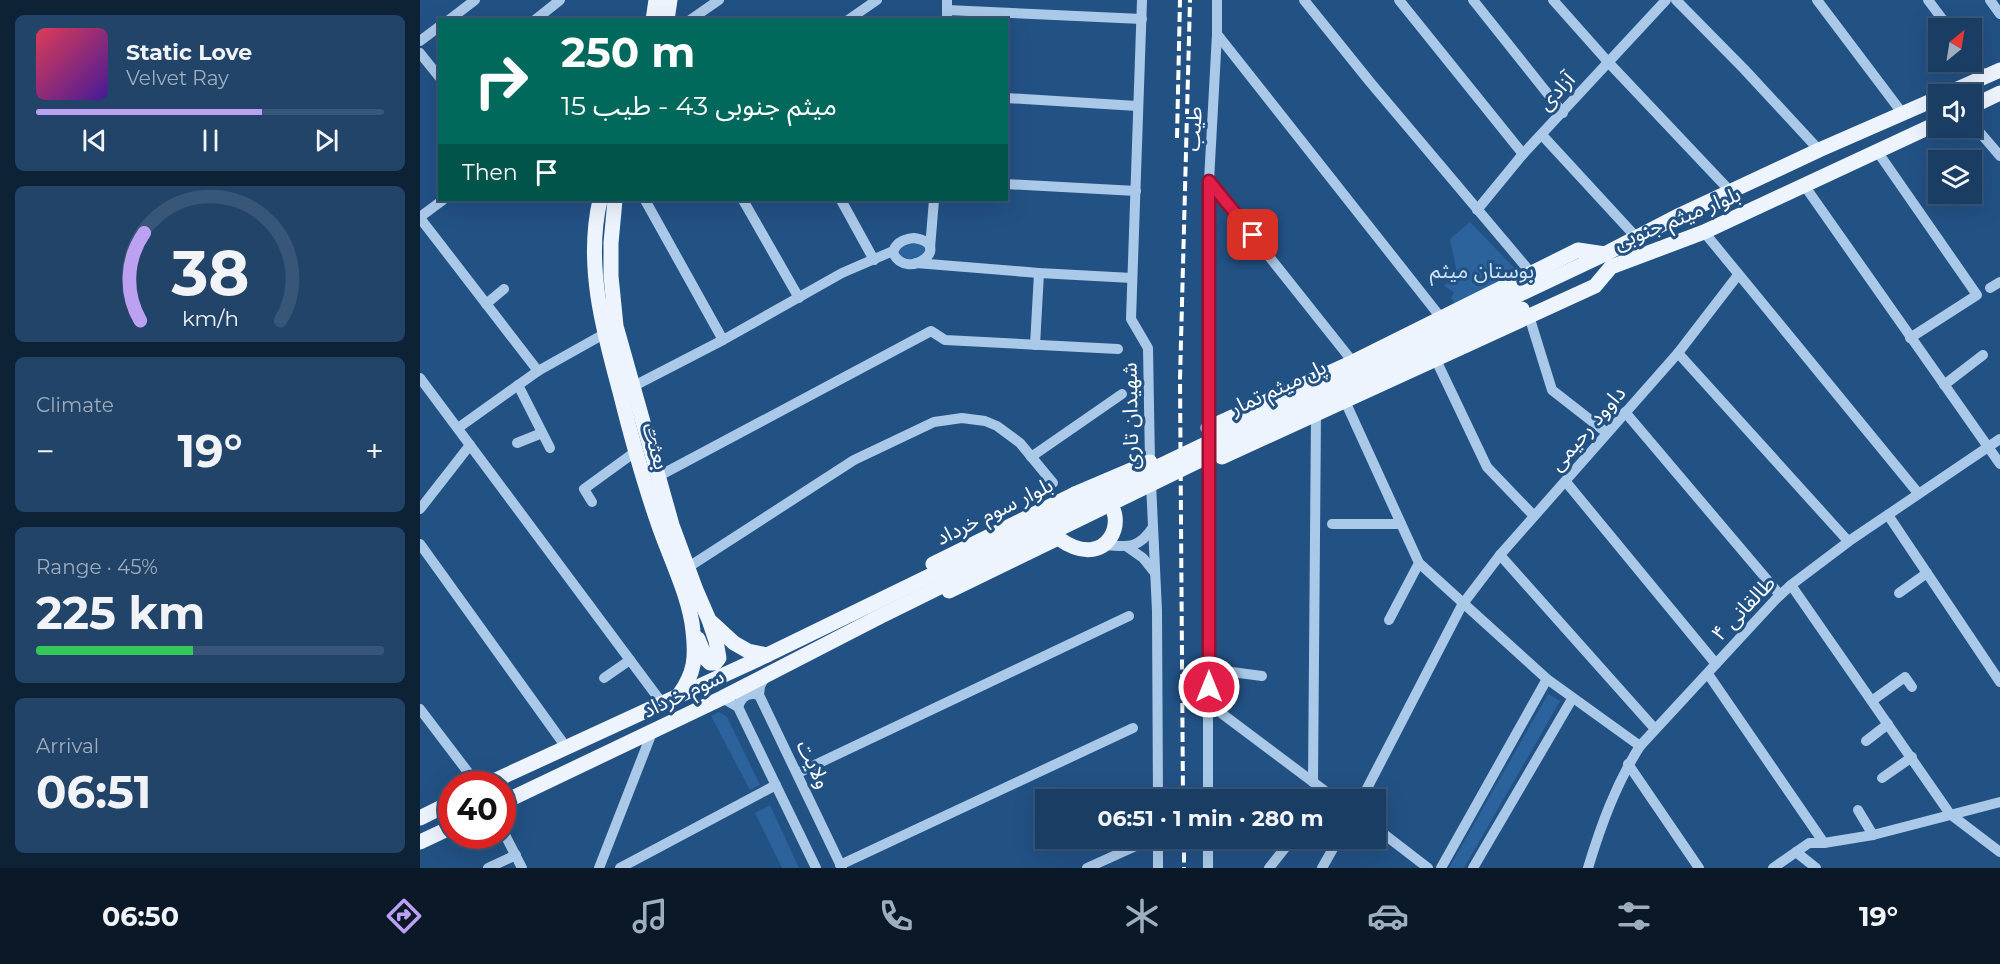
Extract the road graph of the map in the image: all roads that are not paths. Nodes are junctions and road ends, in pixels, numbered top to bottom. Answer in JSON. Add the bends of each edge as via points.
{"nodes":[{"id":1,"x":475,"y":0,"type":"edge"},
{"id":2,"x":560,"y":0,"type":"edge"},
{"id":3,"x":656,"y":0,"type":"edge"},
{"id":4,"x":670,"y":0,"type":"edge"},
{"id":5,"x":719,"y":0,"type":"edge"},
{"id":6,"x":877,"y":0,"type":"edge"},
{"id":7,"x":1142,"y":0,"type":"edge"},
{"id":8,"x":1217,"y":0,"type":"edge"},
{"id":9,"x":1304,"y":0,"type":"edge"},
{"id":10,"x":1473,"y":0,"type":"edge"},
{"id":11,"x":1554,"y":0,"type":"edge"},
{"id":12,"x":1666,"y":0,"type":"edge"},
{"id":13,"x":1676,"y":0,"type":"edge"},
{"id":14,"x":1817,"y":0,"type":"edge"},
{"id":15,"x":1928,"y":0,"type":"edge"},
{"id":16,"x":1990,"y":0,"type":"edge"},
{"id":17,"x":1402,"y":4,"type":"edge"},
{"id":18,"x":947,"y":10,"type":"edge"},
{"id":19,"x":2000,"y":14,"type":"edge"},
{"id":20,"x":452,"y":18,"type":"edge"},
{"id":21,"x":538,"y":18,"type":"edge"},
{"id":22,"x":653,"y":18,"type":"edge"},
{"id":23,"x":667,"y":18,"type":"edge"},
{"id":24,"x":693,"y":18,"type":"edge"},
{"id":25,"x":852,"y":18,"type":"edge"},
{"id":26,"x":1942,"y":18,"type":"edge"},
{"id":27,"x":1142,"y":19,"type":"junction"},
{"id":28,"x":438,"y":28,"type":"edge"},
{"id":29,"x":1217,"y":34,"type":"junction"},
{"id":30,"x":420,"y":41,"type":"edge"},
{"id":31,"x":420,"y":53,"type":"edge"},
{"id":32,"x":1609,"y":63,"type":"junction"},
{"id":33,"x":2000,"y":70,"type":"edge"},
{"id":34,"x":1981,"y":72,"type":"edge"},
{"id":35,"x":438,"y":76,"type":"edge"},
{"id":36,"x":1984,"y":77,"type":"junction"},
{"id":37,"x":1968,"y":84,"type":"edge"},
{"id":38,"x":2000,"y":93,"type":"edge"},
{"id":39,"x":1008,"y":99,"type":"edge"},
{"id":40,"x":1982,"y":102,"type":"edge"},
{"id":41,"x":1928,"y":103,"type":"edge"},
{"id":42,"x":1137,"y":106,"type":"junction"},
{"id":43,"x":1563,"y":112,"type":"junction"},
{"id":44,"x":1903,"y":114,"type":"junction"},
{"id":45,"x":1928,"y":128,"type":"edge"},
{"id":46,"x":1542,"y":135,"type":"junction"},
{"id":47,"x":1982,"y":135,"type":"edge"},
{"id":48,"x":1819,"y":150,"type":"junction"},
{"id":49,"x":1877,"y":151,"type":"junction"},
{"id":50,"x":1523,"y":154,"type":"junction"},
{"id":51,"x":2000,"y":156,"type":"edge"},
{"id":52,"x":1209,"y":181,"type":"junction"},
{"id":53,"x":1008,"y":184,"type":"edge"},
{"id":54,"x":1804,"y":185,"type":"junction"},
{"id":55,"x":1136,"y":191,"type":"junction"},
{"id":56,"x":1731,"y":192,"type":"junction"},
{"id":57,"x":442,"y":201,"type":"edge"},
{"id":58,"x":600,"y":201,"type":"edge"},
{"id":59,"x":615,"y":201,"type":"edge"},
{"id":60,"x":646,"y":201,"type":"edge"},
{"id":61,"x":744,"y":201,"type":"edge"},
{"id":62,"x":842,"y":201,"type":"edge"},
{"id":63,"x":934,"y":201,"type":"edge"},
{"id":64,"x":1477,"y":210,"type":"junction"},
{"id":65,"x":420,"y":217,"type":"edge"},
{"id":66,"x":1704,"y":232,"type":"junction"},
{"id":67,"x":1636,"y":237,"type":"junction"},
{"id":68,"x":930,"y":248,"type":"junction"},
{"id":69,"x":894,"y":251,"type":"junction"},
{"id":70,"x":873,"y":260,"type":"junction"},
{"id":71,"x":1608,"y":261,"type":"junction"},
{"id":72,"x":916,"y":263,"type":"junction"},
{"id":73,"x":1039,"y":273,"type":"junction"},
{"id":74,"x":1532,"y":274,"type":"junction"},
{"id":75,"x":1738,"y":275,"type":"junction"},
{"id":76,"x":1132,"y":278,"type":"junction"},
{"id":77,"x":504,"y":289,"type":"dead end"},
{"id":78,"x":799,"y":298,"type":"junction"},
{"id":79,"x":486,"y":304,"type":"junction"},
{"id":80,"x":1523,"y":307,"type":"junction"},
{"id":81,"x":1442,"y":319,"type":"junction"},
{"id":82,"x":604,"y":334,"type":"junction"},
{"id":83,"x":1910,"y":338,"type":"junction"},
{"id":84,"x":723,"y":340,"type":"junction"},
{"id":85,"x":1035,"y":345,"type":"junction"},
{"id":86,"x":1118,"y":349,"type":"dead end"},
{"id":87,"x":1678,"y":353,"type":"junction"},
{"id":88,"x":1983,"y":355,"type":"dead end"},
{"id":89,"x":1436,"y":360,"type":"junction"},
{"id":90,"x":1353,"y":362,"type":"junction"},
{"id":91,"x":538,"y":372,"type":"junction"},
{"id":92,"x":420,"y":378,"type":"edge"},
{"id":93,"x":518,"y":385,"type":"junction"},
{"id":94,"x":1944,"y":385,"type":"junction"},
{"id":95,"x":632,"y":387,"type":"junction"},
{"id":96,"x":1122,"y":394,"type":"dead end"},
{"id":97,"x":1345,"y":400,"type":"junction"},
{"id":98,"x":1248,"y":411,"type":"junction"},
{"id":99,"x":1625,"y":412,"type":"junction"},
{"id":100,"x":1316,"y":414,"type":"junction"},
{"id":101,"x":458,"y":428,"type":"junction"},
{"id":102,"x":1208,"y":428,"type":"junction"},
{"id":103,"x":542,"y":433,"type":"junction"},
{"id":104,"x":1607,"y":433,"type":"junction"},
{"id":105,"x":2000,"y":438,"type":"edge"},
{"id":106,"x":1260,"y":440,"type":"junction"},
{"id":107,"x":517,"y":442,"type":"dead end"},
{"id":108,"x":470,"y":445,"type":"junction"},
{"id":109,"x":1987,"y":446,"type":"junction"},
{"id":110,"x":550,"y":448,"type":"dead end"},
{"id":111,"x":635,"y":452,"type":"junction"},
{"id":112,"x":1030,"y":457,"type":"junction"},
{"id":113,"x":1150,"y":462,"type":"junction"},
{"id":114,"x":1208,"y":463,"type":"junction"},
{"id":115,"x":2000,"y":464,"type":"edge"},
{"id":116,"x":657,"y":477,"type":"junction"},
{"id":117,"x":1566,"y":482,"type":"junction"},
{"id":118,"x":1053,"y":483,"type":"dead end"},
{"id":119,"x":1918,"y":493,"type":"junction"},
{"id":120,"x":1075,"y":494,"type":"junction"},
{"id":121,"x":592,"y":502,"type":"dead end"},
{"id":122,"x":420,"y":509,"type":"edge"},
{"id":123,"x":1888,"y":515,"type":"junction"},
{"id":124,"x":1534,"y":516,"type":"junction"},
{"id":125,"x":1332,"y":524,"type":"dead end"},
{"id":126,"x":1401,"y":524,"type":"junction"},
{"id":127,"x":1153,"y":526,"type":"junction"},
{"id":128,"x":1848,"y":541,"type":"junction"},
{"id":129,"x":420,"y":544,"type":"edge"},
{"id":130,"x":1126,"y":546,"type":"junction"},
{"id":131,"x":1100,"y":547,"type":"junction"},
{"id":132,"x":1500,"y":555,"type":"junction"},
{"id":133,"x":1419,"y":564,"type":"junction"},
{"id":134,"x":687,"y":568,"type":"junction"},
{"id":135,"x":1155,"y":573,"type":"junction"},
{"id":136,"x":1927,"y":573,"type":"junction"},
{"id":137,"x":1791,"y":585,"type":"junction"},
{"id":138,"x":1899,"y":593,"type":"dead end"},
{"id":139,"x":1780,"y":595,"type":"junction"},
{"id":140,"x":1462,"y":604,"type":"junction"},
{"id":141,"x":871,"y":612,"type":"junction"},
{"id":142,"x":1129,"y":616,"type":"dead end"},
{"id":143,"x":709,"y":620,"type":"junction"},
{"id":144,"x":1389,"y":620,"type":"dead end"},
{"id":145,"x":693,"y":628,"type":"junction"},
{"id":146,"x":767,"y":655,"type":"junction"},
{"id":147,"x":630,"y":660,"type":"junction"},
{"id":148,"x":1716,"y":664,"type":"junction"},
{"id":149,"x":1209,"y":669,"type":"junction"},
{"id":150,"x":730,"y":670,"type":"joint"},
{"id":151,"x":1708,"y":674,"type":"junction"},
{"id":152,"x":1262,"y":676,"type":"dead end"},
{"id":153,"x":765,"y":677,"type":"junction"},
{"id":154,"x":604,"y":678,"type":"dead end"},
{"id":155,"x":1547,"y":679,"type":"junction"},
{"id":156,"x":2000,"y":682,"type":"edge"},
{"id":157,"x":1912,"y":687,"type":"dead end"},
{"id":158,"x":679,"y":695,"type":"junction"},
{"id":159,"x":759,"y":695,"type":"junction"},
{"id":160,"x":722,"y":698,"type":"junction"},
{"id":161,"x":1572,"y":699,"type":"junction"},
{"id":162,"x":1872,"y":700,"type":"junction"},
{"id":163,"x":662,"y":703,"type":"junction"},
{"id":164,"x":1209,"y":704,"type":"junction"},
{"id":165,"x":738,"y":707,"type":"junction"},
{"id":166,"x":420,"y":709,"type":"edge"},
{"id":167,"x":1888,"y":723,"type":"junction"},
{"id":168,"x":1133,"y":728,"type":"dead end"},
{"id":169,"x":1655,"y":729,"type":"junction"},
{"id":170,"x":653,"y":730,"type":"junction"},
{"id":171,"x":1866,"y":741,"type":"dead end"},
{"id":172,"x":1640,"y":746,"type":"junction"},
{"id":173,"x":566,"y":747,"type":"junction"},
{"id":174,"x":1912,"y":757,"type":"junction"},
{"id":175,"x":1628,"y":765,"type":"junction"},
{"id":176,"x":467,"y":771,"type":"edge"},
{"id":177,"x":515,"y":771,"type":"edge"},
{"id":178,"x":798,"y":773,"type":"junction"},
{"id":179,"x":1882,"y":778,"type":"dead end"},
{"id":180,"x":1313,"y":782,"type":"junction"},
{"id":181,"x":776,"y":785,"type":"junction"},
{"id":182,"x":1158,"y":789,"type":"edge"},
{"id":183,"x":1208,"y":789,"type":"edge"},
{"id":184,"x":1321,"y":789,"type":"edge"},
{"id":185,"x":1367,"y":789,"type":"edge"},
{"id":186,"x":516,"y":796,"type":"edge"},
{"id":187,"x":2000,"y":802,"type":"edge"},
{"id":188,"x":438,"y":809,"type":"edge"},
{"id":189,"x":1858,"y":810,"type":"dead end"},
{"id":190,"x":1950,"y":814,"type":"junction"},
{"id":191,"x":420,"y":818,"type":"edge"},
{"id":192,"x":438,"y":834,"type":"edge"},
{"id":193,"x":1873,"y":835,"type":"junction"},
{"id":194,"x":1386,"y":836,"type":"edge"},
{"id":195,"x":420,"y":842,"type":"edge"},
{"id":196,"x":1824,"y":843,"type":"junction"},
{"id":197,"x":513,"y":849,"type":"edge"},
{"id":198,"x":1129,"y":849,"type":"edge"},
{"id":199,"x":1158,"y":849,"type":"edge"},
{"id":200,"x":1208,"y":849,"type":"edge"},
{"id":201,"x":1284,"y":849,"type":"edge"},
{"id":202,"x":1333,"y":849,"type":"edge"},
{"id":203,"x":1796,"y":852,"type":"junction"},
{"id":204,"x":2000,"y":852,"type":"edge"},
{"id":205,"x":516,"y":855,"type":"junction"},
{"id":206,"x":841,"y":866,"type":"edge"},
{"id":207,"x":488,"y":868,"type":"edge"},
{"id":208,"x":522,"y":868,"type":"edge"},
{"id":209,"x":599,"y":868,"type":"edge"},
{"id":210,"x":620,"y":868,"type":"edge"},
{"id":211,"x":816,"y":868,"type":"edge"},
{"id":212,"x":1087,"y":868,"type":"edge"},
{"id":213,"x":1158,"y":868,"type":"edge"},
{"id":214,"x":1208,"y":868,"type":"edge"},
{"id":215,"x":1269,"y":868,"type":"edge"},
{"id":216,"x":1322,"y":868,"type":"edge"},
{"id":217,"x":1428,"y":868,"type":"edge"},
{"id":218,"x":1441,"y":868,"type":"edge"},
{"id":219,"x":1473,"y":868,"type":"edge"},
{"id":220,"x":1588,"y":868,"type":"edge"},
{"id":221,"x":1699,"y":868,"type":"edge"},
{"id":222,"x":1773,"y":868,"type":"edge"},
{"id":223,"x":1816,"y":868,"type":"edge"}],
"edges":[{"from":1,"to":20,"type":"street"},
{"from":2,"to":21,"type":"street"},
{"from":3,"to":22,"type":"main road"},
{"from":4,"to":23,"type":"main road"},
{"from":5,"to":24,"type":"street"},
{"from":6,"to":25,"type":"street"},
{"from":7,"to":27,"type":"street","name":"شهیدان تاری"},
{"from":8,"to":29,"type":"street","name":"طیب"},
{"from":9,"to":64,"type":"street"},
{"from":10,"to":43,"type":"street"},
{"from":11,"to":32,"type":"street"},
{"from":12,"to":32,"type":"street","name":"آزادی"},
{"from":13,"to":48,"type":"street"},
{"from":14,"to":44,"type":"street"},
{"from":15,"to":26,"type":"street"},
{"from":16,"to":19,"type":"street"},
{"from":17,"to":50,"type":"street"},
{"from":18,"to":27,"type":"street"},
{"from":27,"to":42,"type":"street","name":"شهیدان تاری"},
{"from":28,"to":30,"type":"street"},
{"from":29,"to":52,"type":"street","name":"طیب"},
{"from":29,"to":81,"type":"street"},
{"from":31,"to":35,"type":"street"},
{"from":32,"to":43,"type":"street","name":"آزادی"},
{"from":32,"to":56,"type":"street"},
{"from":33,"to":36,"type":"main road"},
{"from":34,"to":36,"type":"street"},
{"from":36,"to":37,"type":"main road"},
{"from":38,"to":40,"type":"main road"},
{"from":39,"to":42,"type":"street"},
{"from":41,"to":44,"type":"main road","name":"بلوار میثم جنوبی"},
{"from":42,"to":55,"type":"street","name":"شهیدان تاری"},
{"from":43,"to":46,"type":"street","name":"آزادی"},
{"from":44,"to":48,"type":"main road","name":"بلوار میثم جنوبی"},
{"from":45,"to":49,"type":"main road","name":"بلوار میثم جنوبی"},
{"from":46,"to":50,"type":"street","name":"آزادی"},
{"from":46,"to":67,"type":"street"},
{"from":47,"to":51,"type":"street"},
{"from":48,"to":56,"type":"main road","name":"بلوار میثم جنوبی"},
{"from":49,"to":54,"type":"main road","name":"بلوار میثم جنوبی"},
{"from":49,"to":83,"type":"street","via":[[1977,295]]},
{"from":50,"to":64,"type":"street","name":"آزادی"},
{"from":52,"to":90,"type":"street"},
{"from":52,"to":102,"type":"street","name":"طیب"},
{"from":53,"to":55,"type":"street"},
{"from":54,"to":66,"type":"main road","name":"بلوار میثم جنوبی"},
{"from":54,"to":83,"type":"street"},
{"from":55,"to":76,"type":"street","name":"شهیدان تاری"},
{"from":56,"to":67,"type":"main road","name":"بلوار میثم جنوبی"},
{"from":57,"to":65,"type":"street"},
{"from":58,"to":82,"type":"main road","name":"بعثت","via":[[595,247]]},
{"from":59,"to":95,"type":"main road","name":"بعثت","via":[[611,276],[616,326]]},
{"from":60,"to":84,"type":"street"},
{"from":61,"to":78,"type":"street"},
{"from":62,"to":70,"type":"street"},
{"from":63,"to":68,"type":"street"},
{"from":64,"to":74,"type":"street"},
{"from":65,"to":79,"type":"street"},
{"from":66,"to":71,"type":"main road","name":"بلوار میثم جنوبی"},
{"from":66,"to":75,"type":"street"},
{"from":67,"to":71,"type":"main road","name":"بلوار میثم جنوبی"},
{"from":68,"to":69,"type":"street","via":[[925,241],[914,238],[900,243]]},
{"from":68,"to":72,"type":"street","via":[[928,257]]},
{"from":69,"to":70,"type":"street"},
{"from":69,"to":72,"type":"street","via":[[898,261]]},
{"from":70,"to":78,"type":"street"},
{"from":71,"to":74,"type":"main road","name":"بلوار میثم جنوبی","via":[[1578,250]]},
{"from":71,"to":80,"type":"main road","name":"پل میثم تمار"},
{"from":71,"to":80,"type":"main road","name":"بلوار میثم جنوبی","via":[[1595,286]]},
{"from":72,"to":73,"type":"street"},
{"from":73,"to":76,"type":"street"},
{"from":73,"to":85,"type":"street"},
{"from":74,"to":81,"type":"main road","name":"بلوار میثم جنوبی"},
{"from":75,"to":87,"type":"street","name":"داوود رحیمی"},
{"from":75,"to":119,"type":"street"},
{"from":76,"to":113,"type":"street","name":"شهیدان تاری","via":[[1131,319],[1148,348]]},
{"from":77,"to":79,"type":"street"},
{"from":78,"to":84,"type":"street"},
{"from":79,"to":91,"type":"street"},
{"from":80,"to":89,"type":"main road","name":"بلوار میثم جنوبی"},
{"from":80,"to":104,"type":"street","via":[[1552,390]]},
{"from":80,"to":141,"type":"main road","name":"پل میثم تمار","bridge":true},
{"from":81,"to":90,"type":"main road","name":"بلوار میثم جنوبی"},
{"from":82,"to":91,"type":"street"},
{"from":82,"to":111,"type":"main road","name":"بعثت"},
{"from":83,"to":94,"type":"street"},
{"from":84,"to":95,"type":"street"},
{"from":85,"to":86,"type":"street"},
{"from":85,"to":116,"type":"street","via":[[945,340],[931,331]]},
{"from":87,"to":99,"type":"street","name":"داوود رحیمی"},
{"from":87,"to":128,"type":"street"},
{"from":88,"to":94,"type":"street"},
{"from":89,"to":97,"type":"main road","name":"بلوار میثم جنوبی"},
{"from":89,"to":124,"type":"street","via":[[1487,467]]},
{"from":90,"to":98,"type":"main road","name":"بلوار میثم جنوبی"},
{"from":91,"to":93,"type":"street"},
{"from":92,"to":101,"type":"street"},
{"from":93,"to":101,"type":"street"},
{"from":93,"to":103,"type":"street"},
{"from":94,"to":109,"type":"street"},
{"from":95,"to":116,"type":"main road","name":"بعثت"},
{"from":96,"to":112,"type":"street"},
{"from":97,"to":100,"type":"main road","name":"بلوار میثم جنوبی"},
{"from":97,"to":126,"type":"street"},
{"from":98,"to":102,"type":"main road","name":"بلوار میثم جنوبی"},
{"from":98,"to":106,"type":"main road","via":[[1241,426],[1245,434]]},
{"from":99,"to":104,"type":"street","name":"داوود رحیمی"},
{"from":99,"to":139,"type":"street"},
{"from":100,"to":106,"type":"main road","name":"بلوار میثم جنوبی"},
{"from":100,"to":180,"type":"street"},
{"from":101,"to":108,"type":"street"},
{"from":102,"to":114,"type":"street","name":"طیب"},
{"from":103,"to":107,"type":"street"},
{"from":103,"to":110,"type":"street"},
{"from":104,"to":117,"type":"street","name":"داوود رحیمی"},
{"from":105,"to":109,"type":"street","name":"طالقانی ۴"},
{"from":106,"to":114,"type":"main road","name":"بلوار میثم جنوبی"},
{"from":108,"to":122,"type":"street"},
{"from":108,"to":147,"type":"street"},
{"from":109,"to":115,"type":"street"},
{"from":109,"to":119,"type":"street","name":"طالقانی ۴"},
{"from":111,"to":121,"type":"street","via":[[584,489]]},
{"from":111,"to":145,"type":"main road","name":"بعثت"},
{"from":112,"to":118,"type":"street"},
{"from":112,"to":134,"type":"street","via":[[1007,432],[985,421],[962,418],[934,422],[854,460]]},
{"from":113,"to":120,"type":"main road","name":"بلوار سوم خرداد"},
{"from":113,"to":127,"type":"street","name":"شهیدان تاری"},
{"from":114,"to":149,"type":"street","name":"طیب"},
{"from":116,"to":134,"type":"main road","name":"بعثت"},
{"from":117,"to":124,"type":"street","name":"داوود رحیمی"},
{"from":117,"to":148,"type":"street"},
{"from":119,"to":123,"type":"street","name":"طالقانی ۴"},
{"from":120,"to":131,"type":"main road","via":[[1096,495],[1107,501],[1113,511],[1112,537]]},
{"from":120,"to":141,"type":"main road","name":"بلوار سوم خرداد","via":[[886,587]]},
{"from":123,"to":128,"type":"street","name":"طالقانی ۴"},
{"from":123,"to":136,"type":"street"},
{"from":124,"to":132,"type":"street","name":"داوود رحیمی"},
{"from":125,"to":126,"type":"street"},
{"from":126,"to":133,"type":"street"},
{"from":127,"to":130,"type":"street","via":[[1138,543]]},
{"from":127,"to":135,"type":"street","name":"شهیدان تاری"},
{"from":128,"to":137,"type":"street","name":"طالقانی ۴"},
{"from":129,"to":173,"type":"street"},
{"from":130,"to":131,"type":"street"},
{"from":130,"to":135,"type":"street"},
{"from":131,"to":141,"type":"main road","name":"بلوار سوم خرداد","via":[[1083,550],[1058,538],[902,614]]},
{"from":132,"to":140,"type":"street","name":"داوود رحیمی"},
{"from":132,"to":169,"type":"street"},
{"from":133,"to":140,"type":"street"},
{"from":133,"to":144,"type":"street"},
{"from":134,"to":143,"type":"main road","name":"بعثت"},
{"from":135,"to":182,"type":"street","name":"شهیدان تاری"},
{"from":136,"to":138,"type":"street"},
{"from":136,"to":156,"type":"street"},
{"from":137,"to":139,"type":"street","name":"طالقانی ۴"},
{"from":137,"to":162,"type":"street"},
{"from":139,"to":148,"type":"street","name":"طالقانی ۴"},
{"from":140,"to":155,"type":"street"},
{"from":140,"to":185,"type":"street","name":"داوود رحیمی"},
{"from":141,"to":146,"type":"main road","name":"بلوار سوم خرداد"},
{"from":141,"to":153,"type":"main road","name":"سوم خرداد"},
{"from":142,"to":178,"type":"street"},
{"from":143,"to":145,"type":"main road","via":[[719,651],[715,663],[706,659]]},
{"from":143,"to":146,"type":"main road","name":"بعثت","via":[[734,644]]},
{"from":145,"to":158,"type":"main road","name":"بعثت","via":[[695,661],[688,683]]},
{"from":146,"to":150,"type":"main road","name":"بلوار سوم خرداد"},
{"from":147,"to":154,"type":"street"},
{"from":147,"to":163,"type":"street"},
{"from":148,"to":151,"type":"street","name":"طالقانی ۴"},
{"from":149,"to":152,"type":"street"},
{"from":149,"to":164,"type":"street","name":"طیب"},
{"from":150,"to":158,"type":"main road","name":"سوم خرداد"},
{"from":151,"to":169,"type":"street","name":"طالقانی ۴"},
{"from":151,"to":196,"type":"street"},
{"from":153,"to":159,"type":"street"},
{"from":153,"to":160,"type":"main road","name":"سوم خرداد"},
{"from":155,"to":161,"type":"street"},
{"from":155,"to":218,"type":"street"},
{"from":157,"to":162,"type":"street","via":[[1905,677]]},
{"from":158,"to":163,"type":"main road","name":"سوم خرداد"},
{"from":159,"to":165,"type":"street","via":[[748,695]]},
{"from":159,"to":178,"type":"street","name":"ولایت"},
{"from":160,"to":165,"type":"street"},
{"from":160,"to":170,"type":"main road","name":"سوم خرداد"},
{"from":161,"to":172,"type":"street"},
{"from":161,"to":219,"type":"street"},
{"from":162,"to":167,"type":"street"},
{"from":163,"to":173,"type":"main road","name":"سوم خرداد"},
{"from":164,"to":180,"type":"street"},
{"from":164,"to":183,"type":"street","name":"طیب"},
{"from":165,"to":181,"type":"street","name":"ولایت"},
{"from":166,"to":176,"type":"street"},
{"from":167,"to":171,"type":"street"},
{"from":167,"to":174,"type":"street"},
{"from":168,"to":206,"type":"street"},
{"from":169,"to":172,"type":"street","name":"طالقانی ۴"},
{"from":170,"to":186,"type":"main road","name":"سوم خرداد"},
{"from":170,"to":209,"type":"street"},
{"from":172,"to":175,"type":"street","name":"طالقانی ۴"},
{"from":173,"to":177,"type":"main road","name":"سوم خرداد"},
{"from":174,"to":179,"type":"street"},
{"from":174,"to":190,"type":"street"},
{"from":175,"to":220,"type":"street","name":"طالقانی ۴","via":[[1602,822]]},
{"from":175,"to":221,"type":"street"},
{"from":178,"to":206,"type":"street","name":"ولایت"},
{"from":180,"to":184,"type":"street"},
{"from":181,"to":210,"type":"street"},
{"from":181,"to":211,"type":"street","name":"ولایت"},
{"from":187,"to":190,"type":"street"},
{"from":188,"to":191,"type":"main road"},
{"from":189,"to":193,"type":"street"},
{"from":190,"to":193,"type":"street"},
{"from":190,"to":204,"type":"street"},
{"from":192,"to":195,"type":"main road"},
{"from":193,"to":196,"type":"street"},
{"from":194,"to":217,"type":"street"},
{"from":196,"to":203,"type":"street","via":[[1809,843]]},
{"from":197,"to":205,"type":"street"},
{"from":198,"to":212,"type":"street"},
{"from":199,"to":213,"type":"street"},
{"from":200,"to":214,"type":"street"},
{"from":201,"to":215,"type":"street"},
{"from":202,"to":216,"type":"street"},
{"from":203,"to":222,"type":"street"},
{"from":203,"to":223,"type":"street"},
{"from":205,"to":207,"type":"street"},
{"from":205,"to":208,"type":"street"}]}
